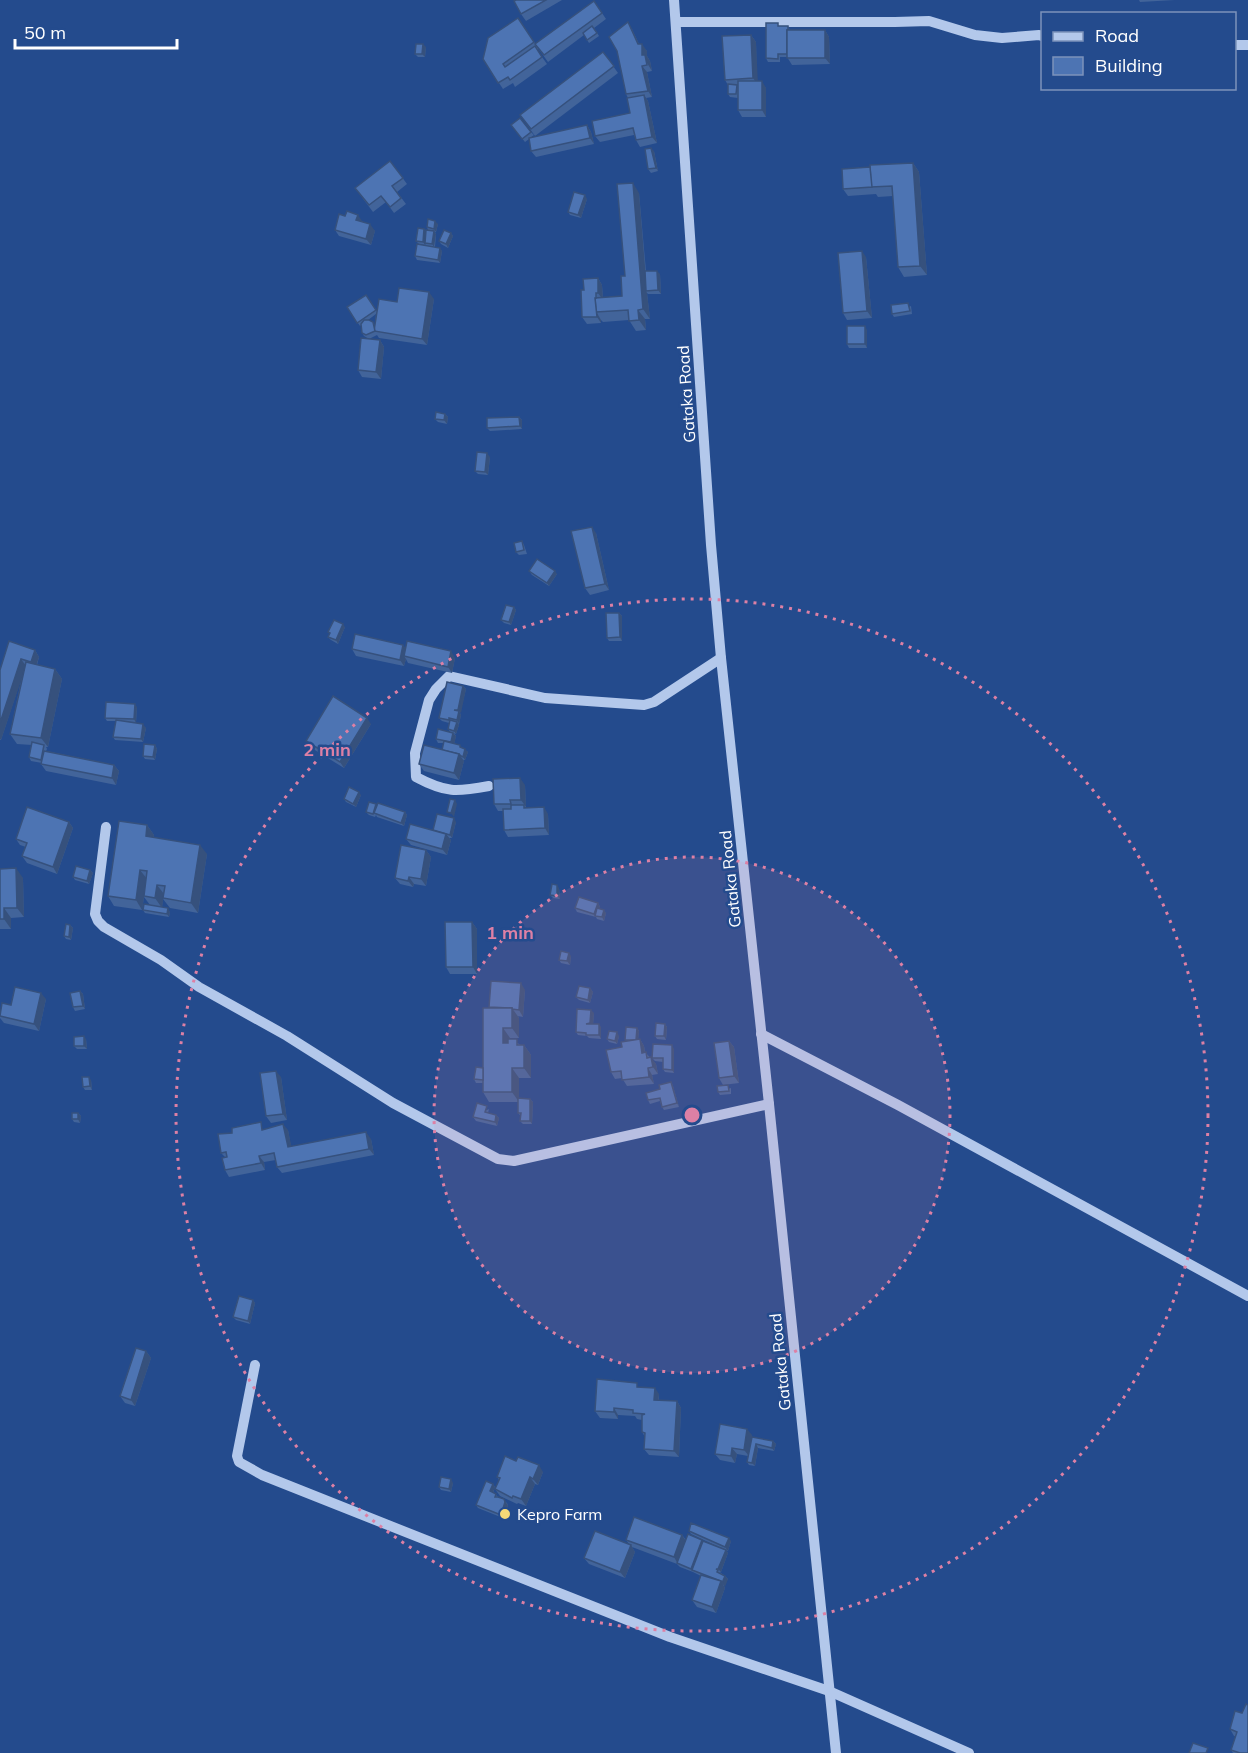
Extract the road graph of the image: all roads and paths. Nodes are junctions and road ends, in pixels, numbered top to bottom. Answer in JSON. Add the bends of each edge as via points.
{"nodes":[{"id":1,"x":674,"y":0,"type":"edge"},
{"id":2,"x":677,"y":22,"type":"junction"},
{"id":3,"x":1041,"y":35,"type":"edge"},
{"id":4,"x":721,"y":658,"type":"junction"},
{"id":5,"x":489,"y":786,"type":"dead end"},
{"id":6,"x":106,"y":827,"type":"dead end"},
{"id":7,"x":761,"y":1034,"type":"junction"},
{"id":8,"x":769,"y":1104,"type":"junction"},
{"id":9,"x":1248,"y":1296,"type":"edge"},
{"id":10,"x":255,"y":1365,"type":"dead end"},
{"id":11,"x":829,"y":1691,"type":"junction"},
{"id":12,"x":836,"y":1753,"type":"edge"},
{"id":13,"x":969,"y":1753,"type":"edge"}],
"edges":[{"from":1,"to":2,"type":"street","name":"Gataka Road"},
{"from":2,"to":3,"type":"street","via":[[929,21],[975,35]]},
{"from":2,"to":4,"type":"street","name":"Gataka Road"},
{"from":4,"to":5,"type":"street","via":[[644,705],[544,698],[449,676],[429,700],[415,753],[416,777],[435,787],[459,792]]},
{"from":4,"to":7,"type":"street","name":"Gataka Road"},
{"from":6,"to":8,"type":"street","via":[[95,914],[104,927],[393,1103],[498,1159],[514,1161]]},
{"from":7,"to":8,"type":"street","name":"Gataka Road"},
{"from":7,"to":9,"type":"street"},
{"from":8,"to":11,"type":"street","name":"Gataka Road"},
{"from":10,"to":11,"type":"street","via":[[239,1462],[262,1475],[670,1637]]},
{"from":11,"to":12,"type":"street","name":"Gataka Road"},
{"from":11,"to":13,"type":"street"}]}
